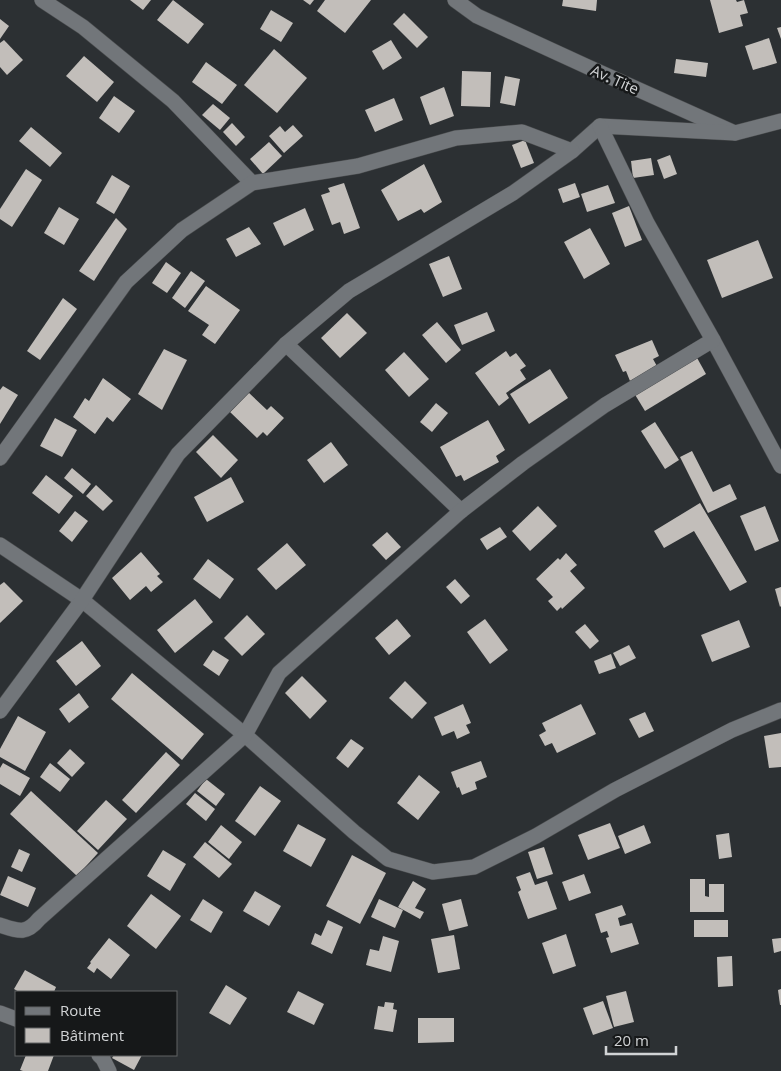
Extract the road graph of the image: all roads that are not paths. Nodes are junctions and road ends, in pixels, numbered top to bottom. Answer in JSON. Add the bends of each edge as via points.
{"nodes":[{"id":1,"x":42,"y":0,"type":"edge"},
{"id":2,"x":455,"y":0,"type":"edge"},
{"id":3,"x":781,"y":121,"type":"edge"},
{"id":4,"x":600,"y":126,"type":"junction"},
{"id":5,"x":735,"y":133,"type":"junction"},
{"id":6,"x":572,"y":151,"type":"junction"},
{"id":7,"x":252,"y":183,"type":"junction"},
{"id":8,"x":713,"y":340,"type":"junction"},
{"id":9,"x":286,"y":344,"type":"junction"},
{"id":10,"x":0,"y":458,"type":"edge"},
{"id":11,"x":781,"y":466,"type":"edge"},
{"id":12,"x":460,"y":511,"type":"junction"},
{"id":13,"x":0,"y":545,"type":"edge"},
{"id":14,"x":82,"y":600,"type":"junction"},
{"id":15,"x":781,"y":710,"type":"edge"},
{"id":16,"x":0,"y":711,"type":"edge"},
{"id":17,"x":245,"y":735,"type":"junction"},
{"id":18,"x":0,"y":925,"type":"edge"},
{"id":19,"x":0,"y":1013,"type":"edge"},
{"id":20,"x":15,"y":1019,"type":"edge"},
{"id":21,"x":100,"y":1056,"type":"edge"},
{"id":22,"x":108,"y":1071,"type":"edge"}],
"edges":[{"from":1,"to":7,"type":"street","via":[[83,27],[173,101]]},
{"from":2,"to":5,"type":"street","name":"Av. Tite","via":[[477,16]]},
{"from":3,"to":5,"type":"street"},
{"from":4,"to":5,"type":"street"},
{"from":4,"to":6,"type":"street"},
{"from":4,"to":8,"type":"street","via":[[647,224]]},
{"from":6,"to":7,"type":"street","via":[[522,132],[456,138],[358,166]]},
{"from":6,"to":9,"type":"street","via":[[513,194],[348,291]]},
{"from":7,"to":10,"type":"street","via":[[182,230],[126,282]]},
{"from":8,"to":11,"type":"street"},
{"from":8,"to":12,"type":"street","via":[[605,405]]},
{"from":9,"to":12,"type":"street"},
{"from":9,"to":14,"type":"street","via":[[178,454]]},
{"from":12,"to":17,"type":"street","via":[[279,673]]},
{"from":13,"to":14,"type":"street"},
{"from":14,"to":16,"type":"street"},
{"from":14,"to":17,"type":"street"},
{"from":15,"to":17,"type":"street","via":[[732,730],[474,867],[433,872],[388,859]]},
{"from":17,"to":18,"type":"street","via":[[33,926],[18,931]]},
{"from":19,"to":20,"type":"street"},
{"from":21,"to":22,"type":"street"}]}
